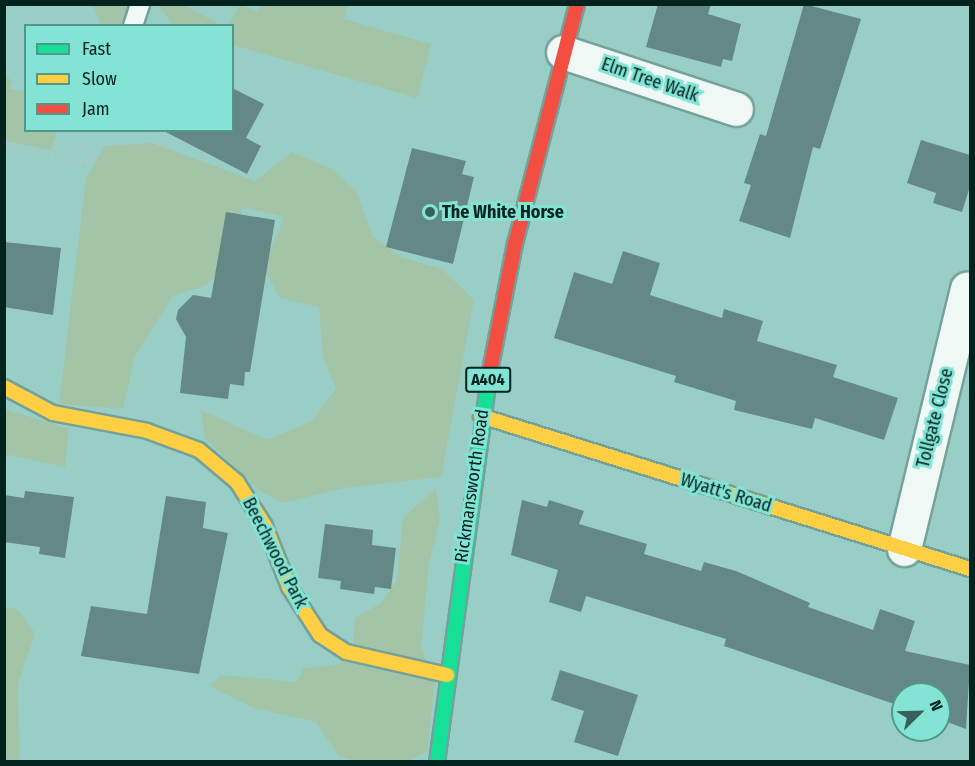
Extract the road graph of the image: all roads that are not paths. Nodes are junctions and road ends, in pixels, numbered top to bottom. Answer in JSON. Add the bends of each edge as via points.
{"nodes":[{"id":1,"x":140,"y":4,"type":"edge"},
{"id":2,"x":577,"y":4,"type":"edge"},
{"id":3,"x":134,"y":24,"type":"edge"},
{"id":4,"x":563,"y":52,"type":"junction"},
{"id":5,"x":736,"y":109,"type":"dead end"},
{"id":6,"x":967,"y":288,"type":"dead end"},
{"id":7,"x":4,"y":387,"type":"edge"},
{"id":8,"x":481,"y":416,"type":"junction"},
{"id":9,"x":904,"y":549,"type":"junction"},
{"id":10,"x":970,"y":569,"type":"edge"},
{"id":11,"x":447,"y":675,"type":"junction"},
{"id":12,"x":437,"y":762,"type":"edge"}],
"edges":[{"from":1,"to":3,"type":"lane"},
{"from":2,"to":4,"type":"street","name":"Rickmansworth Road","number":"A404"},
{"from":4,"to":5,"type":"street","name":"Elm Tree Walk"},
{"from":4,"to":8,"type":"street","name":"Rickmansworth Road","number":"A404","via":[[515,244]]},
{"from":6,"to":9,"type":"street","name":"Tollgate Close"},
{"from":7,"to":11,"type":"street","name":"Beechwood Park","via":[[53,413],[147,431],[199,450],[237,482],[265,526],[289,587],[320,635],[346,652]]},
{"from":8,"to":9,"type":"street","name":"Wyatt's Road"},
{"from":8,"to":11,"type":"street","name":"Rickmansworth Road","number":"A404"},
{"from":9,"to":10,"type":"street","name":"Wyatt's Road"},
{"from":11,"to":12,"type":"street","name":"Rickmansworth Road","number":"A404"}]}
